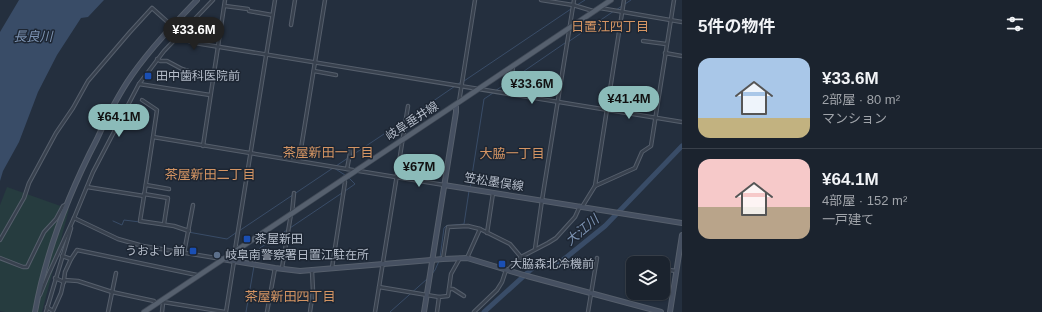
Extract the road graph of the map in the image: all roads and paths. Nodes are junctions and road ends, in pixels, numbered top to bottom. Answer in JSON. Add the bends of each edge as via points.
{"nodes":[{"id":1,"x":197,"y":0,"type":"edge"},
{"id":2,"x":213,"y":0,"type":"edge"},
{"id":3,"x":225,"y":0,"type":"edge"},
{"id":4,"x":275,"y":0,"type":"edge"},
{"id":5,"x":295,"y":0,"type":"edge"},
{"id":6,"x":325,"y":0,"type":"edge"},
{"id":7,"x":475,"y":0,"type":"edge"},
{"id":8,"x":541,"y":0,"type":"edge"},
{"id":9,"x":574,"y":0,"type":"edge"},
{"id":10,"x":611,"y":0,"type":"edge"},
{"id":11,"x":624,"y":0,"type":"edge"},
{"id":12,"x":674,"y":0,"type":"edge"},
{"id":13,"x":573,"y":5,"type":"junction"},
{"id":14,"x":225,"y":6,"type":"junction"},
{"id":15,"x":599,"y":8,"type":"junction"},
{"id":16,"x":594,"y":12,"type":"junction"},
{"id":17,"x":622,"y":13,"type":"junction"},
{"id":18,"x":272,"y":15,"type":"junction"},
{"id":19,"x":670,"y":20,"type":"junction"},
{"id":20,"x":682,"y":22,"type":"edge"},
{"id":21,"x":171,"y":25,"type":"dead end"},
{"id":22,"x":291,"y":26,"type":"dead end"},
{"id":23,"x":570,"y":27,"type":"junction"},
{"id":24,"x":177,"y":37,"type":"junction"},
{"id":25,"x":643,"y":41,"type":"dead end"},
{"id":26,"x":666,"y":44,"type":"junction"},
{"id":27,"x":218,"y":47,"type":"junction"},
{"id":28,"x":664,"y":53,"type":"junction"},
{"id":29,"x":266,"y":55,"type":"junction"},
{"id":30,"x":682,"y":56,"type":"edge"},
{"id":31,"x":158,"y":59,"type":"junction"},
{"id":32,"x":315,"y":63,"type":"junction"},
{"id":33,"x":513,"y":65,"type":"junction"},
{"id":34,"x":314,"y":71,"type":"junction"},
{"id":35,"x":336,"y":75,"type":"dead end"},
{"id":36,"x":213,"y":77,"type":"junction"},
{"id":37,"x":139,"y":84,"type":"junction"},
{"id":38,"x":461,"y":86,"type":"junction"},
{"id":39,"x":479,"y":89,"type":"junction"},
{"id":40,"x":509,"y":94,"type":"junction"},
{"id":41,"x":210,"y":95,"type":"junction"},
{"id":42,"x":142,"y":100,"type":"dead end"},
{"id":43,"x":558,"y":102,"type":"junction"},
{"id":44,"x":458,"y":104,"type":"junction"},
{"id":45,"x":408,"y":106,"type":"dead end"},
{"id":46,"x":606,"y":110,"type":"junction"},
{"id":47,"x":655,"y":117,"type":"junction"},
{"id":48,"x":682,"y":122,"type":"edge"},
{"id":49,"x":153,"y":138,"type":"junction"},
{"id":50,"x":402,"y":139,"type":"junction"},
{"id":51,"x":203,"y":146,"type":"junction"},
{"id":52,"x":351,"y":148,"type":"dead end"},
{"id":53,"x":251,"y":153,"type":"junction"},
{"id":54,"x":299,"y":161,"type":"junction"},
{"id":55,"x":347,"y":169,"type":"junction"},
{"id":56,"x":356,"y":170,"type":"junction"},
{"id":57,"x":396,"y":176,"type":"junction"},
{"id":58,"x":344,"y":178,"type":"junction"},
{"id":59,"x":146,"y":185,"type":"junction"},
{"id":60,"x":444,"y":185,"type":"junction"},
{"id":61,"x":595,"y":186,"type":"junction"},
{"id":62,"x":87,"y":187,"type":"junction"},
{"id":63,"x":169,"y":189,"type":"dead end"},
{"id":64,"x":493,"y":192,"type":"junction"},
{"id":65,"x":294,"y":193,"type":"dead end"},
{"id":66,"x":144,"y":195,"type":"junction"},
{"id":67,"x":542,"y":200,"type":"junction"},
{"id":68,"x":67,"y":204,"type":"junction"},
{"id":69,"x":193,"y":205,"type":"dead end"},
{"id":70,"x":581,"y":207,"type":"junction"},
{"id":71,"x":291,"y":213,"type":"junction"},
{"id":72,"x":74,"y":218,"type":"junction"},
{"id":73,"x":682,"y":223,"type":"edge"},
{"id":74,"x":164,"y":224,"type":"junction"},
{"id":75,"x":71,"y":225,"type":"junction"},
{"id":76,"x":480,"y":230,"type":"junction"},
{"id":77,"x":189,"y":231,"type":"junction"},
{"id":78,"x":487,"y":233,"type":"junction"},
{"id":79,"x":682,"y":235,"type":"edge"},
{"id":80,"x":0,"y":240,"type":"edge"},
{"id":81,"x":535,"y":249,"type":"junction"},
{"id":82,"x":235,"y":251,"type":"junction"},
{"id":83,"x":184,"y":253,"type":"junction"},
{"id":84,"x":62,"y":256,"type":"junction"},
{"id":85,"x":521,"y":257,"type":"junction"},
{"id":86,"x":0,"y":258,"type":"edge"},
{"id":87,"x":460,"y":258,"type":"junction"},
{"id":88,"x":468,"y":258,"type":"junction"},
{"id":89,"x":597,"y":258,"type":"dead end"},
{"id":90,"x":222,"y":259,"type":"junction"},
{"id":91,"x":443,"y":259,"type":"junction"},
{"id":92,"x":71,"y":260,"type":"junction"},
{"id":93,"x":432,"y":260,"type":"junction"},
{"id":94,"x":234,"y":261,"type":"junction"},
{"id":95,"x":382,"y":264,"type":"junction"},
{"id":96,"x":275,"y":268,"type":"junction"},
{"id":97,"x":282,"y":269,"type":"junction"},
{"id":98,"x":331,"y":269,"type":"junction"},
{"id":99,"x":507,"y":270,"type":"junction"},
{"id":100,"x":670,"y":270,"type":"edge"},
{"id":101,"x":312,"y":271,"type":"junction"},
{"id":102,"x":676,"y":271,"type":"junction"},
{"id":103,"x":116,"y":273,"type":"dead end"},
{"id":104,"x":198,"y":275,"type":"junction"},
{"id":105,"x":55,"y":278,"type":"junction"},
{"id":106,"x":64,"y":281,"type":"junction"},
{"id":107,"x":379,"y":286,"type":"junction"},
{"id":108,"x":449,"y":289,"type":"junction"},
{"id":109,"x":112,"y":292,"type":"junction"},
{"id":110,"x":427,"y":294,"type":"junction"},
{"id":111,"x":591,"y":294,"type":"junction"},
{"id":112,"x":439,"y":296,"type":"junction"},
{"id":113,"x":464,"y":296,"type":"dead end"},
{"id":114,"x":37,"y":301,"type":"junction"},
{"id":115,"x":163,"y":301,"type":"junction"},
{"id":116,"x":157,"y":304,"type":"junction"},
{"id":117,"x":47,"y":307,"type":"junction"},
{"id":118,"x":55,"y":311,"type":"edge"},
{"id":119,"x":35,"y":312,"type":"edge"},
{"id":120,"x":46,"y":312,"type":"edge"},
{"id":121,"x":108,"y":312,"type":"edge"},
{"id":122,"x":144,"y":312,"type":"edge"},
{"id":123,"x":162,"y":312,"type":"edge"},
{"id":124,"x":225,"y":312,"type":"edge"},
{"id":125,"x":267,"y":312,"type":"edge"},
{"id":126,"x":310,"y":312,"type":"edge"},
{"id":127,"x":375,"y":312,"type":"edge"},
{"id":128,"x":424,"y":312,"type":"edge"},
{"id":129,"x":437,"y":312,"type":"edge"},
{"id":130,"x":474,"y":312,"type":"edge"},
{"id":131,"x":588,"y":312,"type":"edge"},
{"id":132,"x":661,"y":312,"type":"edge"},
{"id":133,"x":670,"y":312,"type":"edge"}],
"edges":[{"from":1,"to":68,"type":"street","via":[[148,54],[124,86],[84,163]]},
{"from":2,"to":24,"type":"street"},
{"from":3,"to":14,"type":"street"},
{"from":4,"to":18,"type":"street"},
{"from":5,"to":22,"type":"street"},
{"from":6,"to":32,"type":"street"},
{"from":7,"to":38,"type":"street"},
{"from":8,"to":13,"type":"street"},
{"from":9,"to":13,"type":"street"},
{"from":10,"to":15,"type":"main road","name":"岐阜垂井線"},
{"from":11,"to":17,"type":"street"},
{"from":12,"to":19,"type":"street"},
{"from":13,"to":16,"type":"street"},
{"from":13,"to":23,"type":"street"},
{"from":14,"to":18,"type":"street"},
{"from":14,"to":27,"type":"street"},
{"from":15,"to":16,"type":"main road","name":"岐阜垂井線"},
{"from":15,"to":17,"type":"street"},
{"from":16,"to":23,"type":"main road","name":"岐阜垂井線"},
{"from":17,"to":19,"type":"street"},
{"from":17,"to":46,"type":"street"},
{"from":18,"to":29,"type":"street"},
{"from":19,"to":20,"type":"street"},
{"from":19,"to":26,"type":"street"},
{"from":21,"to":80,"type":"street","via":[[152,8],[95,73],[56,133],[29,183],[16,214]]},
{"from":23,"to":33,"type":"main road","name":"岐阜垂井線"},
{"from":23,"to":43,"type":"street"},
{"from":24,"to":27,"type":"street"},
{"from":24,"to":31,"type":"street"},
{"from":25,"to":26,"type":"street"},
{"from":26,"to":28,"type":"street"},
{"from":27,"to":29,"type":"street"},
{"from":27,"to":36,"type":"street"},
{"from":28,"to":30,"type":"street"},
{"from":28,"to":47,"type":"street"},
{"from":29,"to":32,"type":"street"},
{"from":29,"to":53,"type":"street"},
{"from":31,"to":36,"type":"street","via":[[197,74]]},
{"from":31,"to":37,"type":"street"},
{"from":32,"to":34,"type":"street"},
{"from":32,"to":38,"type":"street"},
{"from":33,"to":39,"type":"main road","name":"岐阜垂井線"},
{"from":33,"to":40,"type":"street"},
{"from":34,"to":35,"type":"street"},
{"from":34,"to":54,"type":"street"},
{"from":36,"to":41,"type":"street"},
{"from":37,"to":41,"type":"street"},
{"from":37,"to":62,"type":"street"},
{"from":38,"to":39,"type":"street"},
{"from":38,"to":44,"type":"street"},
{"from":39,"to":40,"type":"street"},
{"from":39,"to":44,"type":"main road","name":"岐阜垂井線"},
{"from":40,"to":43,"type":"street"},
{"from":41,"to":51,"type":"street"},
{"from":42,"to":49,"type":"street","via":[[158,110]]},
{"from":43,"to":46,"type":"street"},
{"from":43,"to":67,"type":"street"},
{"from":44,"to":50,"type":"main road","name":"岐阜垂井線"},
{"from":44,"to":60,"type":"street"},
{"from":45,"to":50,"type":"street"},
{"from":46,"to":47,"type":"street"},
{"from":46,"to":61,"type":"street"},
{"from":47,"to":48,"type":"street"},
{"from":47,"to":61,"type":"street","via":[[651,143],[642,152],[635,168]]},
{"from":49,"to":51,"type":"street"},
{"from":49,"to":59,"type":"street"},
{"from":50,"to":56,"type":"main road","name":"岐阜垂井線"},
{"from":50,"to":57,"type":"street"},
{"from":51,"to":53,"type":"street"},
{"from":52,"to":55,"type":"street"},
{"from":53,"to":54,"type":"street"},
{"from":53,"to":82,"type":"street"},
{"from":54,"to":55,"type":"street"},
{"from":55,"to":56,"type":"street"},
{"from":56,"to":57,"type":"street"},
{"from":56,"to":58,"type":"main road","name":"岐阜垂井線"},
{"from":57,"to":60,"type":"street"},
{"from":57,"to":95,"type":"street"},
{"from":58,"to":71,"type":"main road","name":"岐阜垂井線"},
{"from":58,"to":98,"type":"street"},
{"from":59,"to":63,"type":"street"},
{"from":59,"to":66,"type":"street"},
{"from":60,"to":64,"type":"street","name":"笠松墨俣線"},
{"from":60,"to":93,"type":"street"},
{"from":61,"to":70,"type":"street"},
{"from":62,"to":66,"type":"street"},
{"from":62,"to":72,"type":"street"},
{"from":64,"to":67,"type":"street","name":"笠松墨俣線"},
{"from":64,"to":78,"type":"street"},
{"from":65,"to":71,"type":"street"},
{"from":66,"to":74,"type":"street","via":[[140,220]]},
{"from":66,"to":74,"type":"street","via":[[168,198]]},
{"from":67,"to":70,"type":"street","name":"笠松墨俣線"},
{"from":67,"to":81,"type":"street"},
{"from":68,"to":86,"type":"street","via":[[44,232],[27,267]]},
{"from":68,"to":114,"type":"street"},
{"from":69,"to":77,"type":"street"},
{"from":70,"to":73,"type":"street","name":"笠松墨俣線"},
{"from":70,"to":81,"type":"street","via":[[556,238]]},
{"from":71,"to":82,"type":"main road","name":"岐阜垂井線"},
{"from":71,"to":97,"type":"street"},
{"from":72,"to":75,"type":"street"},
{"from":72,"to":83,"type":"street","via":[[118,239]]},
{"from":74,"to":77,"type":"street"},
{"from":75,"to":84,"type":"street"},
{"from":75,"to":114,"type":"street"},
{"from":76,"to":78,"type":"street"},
{"from":76,"to":88,"type":"street"},
{"from":76,"to":91,"type":"street","via":[[468,226],[448,227]]},
{"from":77,"to":83,"type":"street"},
{"from":78,"to":85,"type":"street","via":[[512,246]]},
{"from":79,"to":102,"type":"street"},
{"from":81,"to":85,"type":"street"},
{"from":82,"to":90,"type":"main road","name":"岐阜垂井線"},
{"from":83,"to":90,"type":"street"},
{"from":84,"to":92,"type":"street"},
{"from":84,"to":105,"type":"street"},
{"from":85,"to":99,"type":"street"},
{"from":87,"to":88,"type":"street"},
{"from":87,"to":91,"type":"street"},
{"from":87,"to":108,"type":"street","via":[[451,274]]},
{"from":88,"to":99,"type":"street"},
{"from":89,"to":111,"type":"street"},
{"from":90,"to":94,"type":"street"},
{"from":90,"to":104,"type":"main road","name":"岐阜垂井線"},
{"from":91,"to":93,"type":"street"},
{"from":92,"to":104,"type":"street","via":[[77,250]]},
{"from":92,"to":106,"type":"street"},
{"from":93,"to":95,"type":"street"},
{"from":93,"to":110,"type":"street"},
{"from":94,"to":96,"type":"street"},
{"from":94,"to":124,"type":"street"},
{"from":95,"to":98,"type":"street"},
{"from":95,"to":107,"type":"street"},
{"from":96,"to":97,"type":"street"},
{"from":96,"to":125,"type":"street"},
{"from":97,"to":101,"type":"street"},
{"from":98,"to":101,"type":"street"},
{"from":99,"to":111,"type":"street"},
{"from":99,"to":130,"type":"street","via":[[497,290]]},
{"from":100,"to":102,"type":"street"},
{"from":101,"to":126,"type":"street"},
{"from":102,"to":133,"type":"street"},
{"from":103,"to":109,"type":"street"},
{"from":104,"to":115,"type":"main road","name":"岐阜垂井線"},
{"from":105,"to":106,"type":"street"},
{"from":105,"to":117,"type":"street"},
{"from":106,"to":109,"type":"street","via":[[78,281]]},
{"from":106,"to":118,"type":"street"},
{"from":107,"to":110,"type":"street"},
{"from":107,"to":127,"type":"street"},
{"from":108,"to":112,"type":"street","via":[[447,297]]},
{"from":108,"to":113,"type":"street"},
{"from":109,"to":116,"type":"street","via":[[154,301]]},
{"from":109,"to":121,"type":"street"},
{"from":110,"to":112,"type":"street"},
{"from":110,"to":128,"type":"street"},
{"from":111,"to":131,"type":"street"},
{"from":111,"to":132,"type":"street"},
{"from":112,"to":129,"type":"street"},
{"from":114,"to":119,"type":"street"},
{"from":115,"to":116,"type":"main road","name":"岐阜垂井線"},
{"from":115,"to":123,"type":"street"},
{"from":115,"to":124,"type":"street"},
{"from":116,"to":122,"type":"main road","name":"岐阜垂井線"},
{"from":117,"to":118,"type":"street"},
{"from":117,"to":120,"type":"street"}]}
